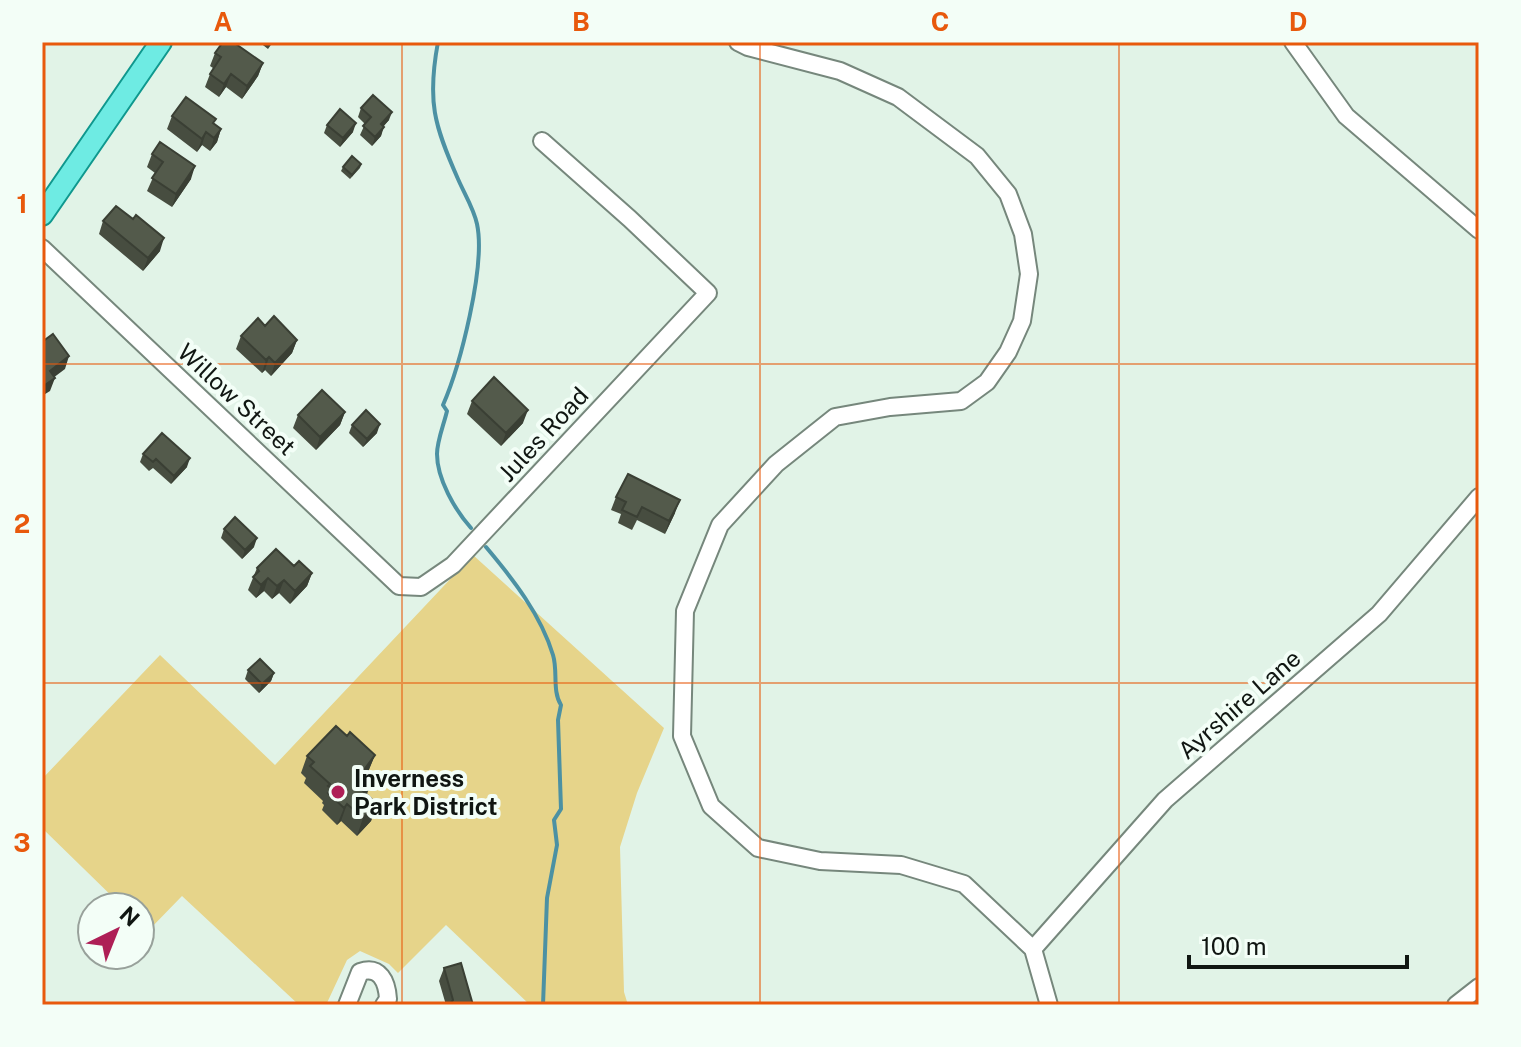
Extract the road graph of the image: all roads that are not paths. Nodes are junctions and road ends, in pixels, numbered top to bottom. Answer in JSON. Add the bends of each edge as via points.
{"nodes":[{"id":1,"x":161,"y":42,"type":"edge"},
{"id":2,"x":738,"y":42,"type":"edge"},
{"id":3,"x":1293,"y":42,"type":"edge"},
{"id":4,"x":542,"y":141,"type":"dead end"},
{"id":5,"x":42,"y":215,"type":"edge"},
{"id":6,"x":1479,"y":230,"type":"edge"},
{"id":7,"x":42,"y":248,"type":"edge"},
{"id":8,"x":1479,"y":497,"type":"edge"},
{"id":9,"x":399,"y":586,"type":"joint"},
{"id":10,"x":1033,"y":949,"type":"junction"},
{"id":11,"x":1479,"y":987,"type":"edge"},
{"id":12,"x":347,"y":1005,"type":"edge"},
{"id":13,"x":384,"y":1005,"type":"edge"},
{"id":14,"x":1049,"y":1005,"type":"edge"},
{"id":15,"x":1456,"y":1005,"type":"edge"}],
"edges":[{"from":1,"to":5,"type":"main road"},
{"from":2,"to":10,"type":"street","via":[[840,71],[898,97],[977,156],[1008,194],[1023,234],[1029,274],[1022,321],[987,382],[961,401],[835,417],[776,464],[720,525],[685,611],[682,736],[711,806],[758,848],[820,861],[901,865],[964,884]]},
{"from":3,"to":6,"type":"street","via":[[1346,116]]},
{"from":4,"to":9,"type":"street","name":"Jules Road","via":[[708,293],[453,565],[421,587]]},
{"from":7,"to":9,"type":"street","name":"Willow Street"},
{"from":8,"to":10,"type":"street","name":"Ayrshire Lane","via":[[1379,614],[1165,800]]},
{"from":10,"to":14,"type":"street"},
{"from":11,"to":15,"type":"street"},
{"from":12,"to":13,"type":"street","via":[[360,972],[369,969],[384,979]]}]}
